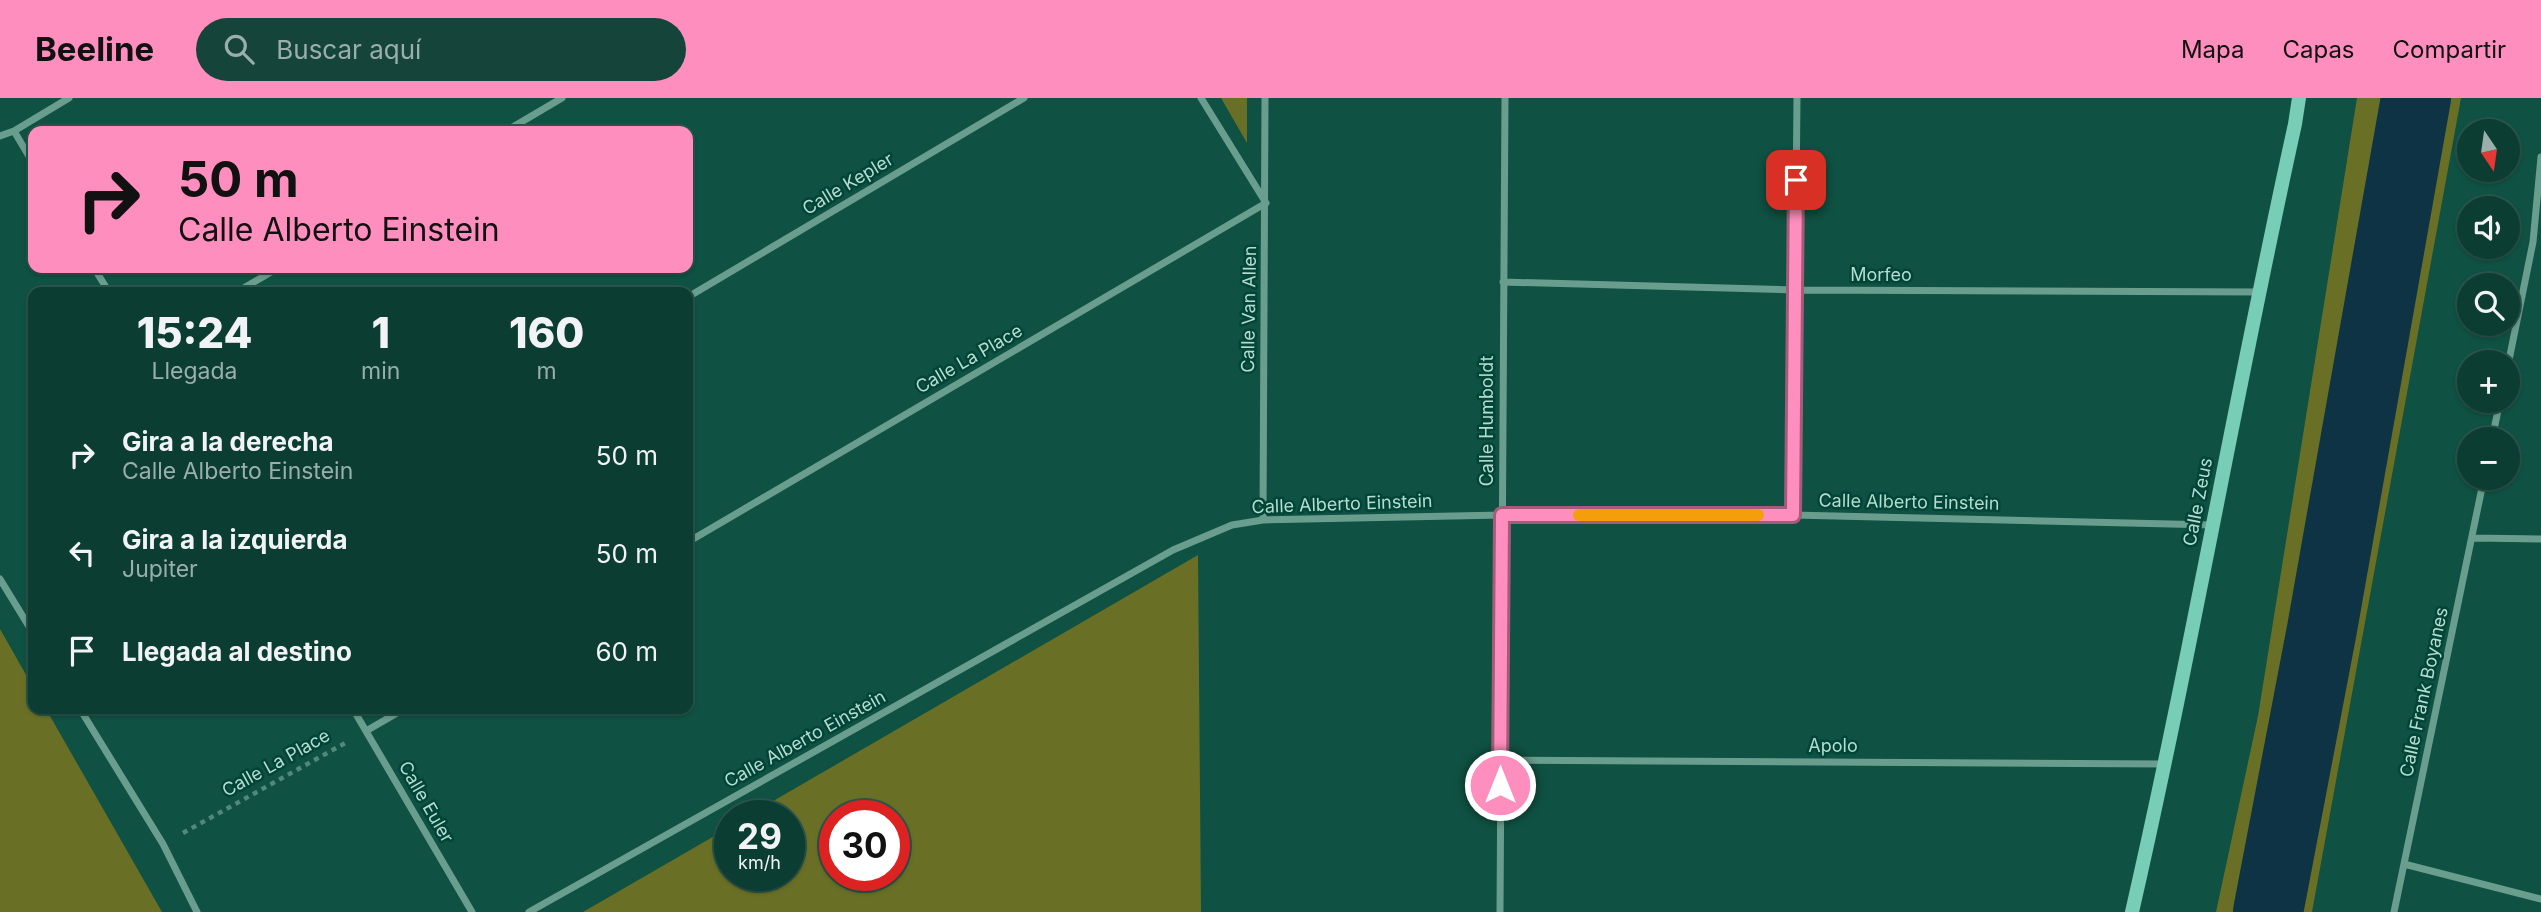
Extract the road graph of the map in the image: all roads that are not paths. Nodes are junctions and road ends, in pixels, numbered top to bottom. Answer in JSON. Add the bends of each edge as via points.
{"nodes":[{"id":1,"x":69,"y":98,"type":"edge"},
{"id":2,"x":562,"y":98,"type":"edge"},
{"id":3,"x":1024,"y":98,"type":"edge"},
{"id":4,"x":1201,"y":98,"type":"edge"},
{"id":5,"x":1265,"y":98,"type":"edge"},
{"id":6,"x":1505,"y":98,"type":"edge"},
{"id":7,"x":1797,"y":98,"type":"edge"},
{"id":8,"x":2299,"y":98,"type":"edge"},
{"id":9,"x":514,"y":126,"type":"edge"},
{"id":10,"x":14,"y":131,"type":"junction"},
{"id":11,"x":0,"y":135,"type":"edge"},
{"id":12,"x":28,"y":155,"type":"edge"},
{"id":13,"x":2541,"y":158,"type":"edge"},
{"id":14,"x":1266,"y":203,"type":"junction"},
{"id":15,"x":2537,"y":242,"type":"edge"},
{"id":16,"x":269,"y":273,"type":"edge"},
{"id":17,"x":1503,"y":282,"type":"junction"},
{"id":18,"x":246,"y":287,"type":"edge"},
{"id":19,"x":1795,"y":290,"type":"junction"},
{"id":20,"x":2258,"y":292,"type":"junction"},
{"id":21,"x":693,"y":294,"type":"edge"},
{"id":22,"x":2512,"y":350,"type":"edge"},
{"id":23,"x":2482,"y":490,"type":"edge"},
{"id":24,"x":1502,"y":515,"type":"junction"},
{"id":25,"x":1793,"y":515,"type":"junction"},
{"id":26,"x":1263,"y":520,"type":"junction"},
{"id":27,"x":2213,"y":525,"type":"junction"},
{"id":28,"x":2472,"y":538,"type":"junction"},
{"id":29,"x":693,"y":539,"type":"edge"},
{"id":30,"x":2541,"y":539,"type":"edge"},
{"id":31,"x":0,"y":579,"type":"edge"},
{"id":32,"x":28,"y":625,"type":"edge"},
{"id":33,"x":83,"y":714,"type":"edge"},
{"id":34,"x":356,"y":714,"type":"edge"},
{"id":35,"x":395,"y":714,"type":"edge"},
{"id":36,"x":366,"y":731,"type":"junction"},
{"id":37,"x":1501,"y":760,"type":"junction"},
{"id":38,"x":2166,"y":764,"type":"junction"},
{"id":39,"x":2404,"y":864,"type":"junction"},
{"id":40,"x":2541,"y":899,"type":"edge"},
{"id":41,"x":197,"y":912,"type":"edge"},
{"id":42,"x":472,"y":912,"type":"edge"},
{"id":43,"x":529,"y":912,"type":"edge"},
{"id":44,"x":1500,"y":912,"type":"edge"},
{"id":45,"x":2132,"y":912,"type":"edge"},
{"id":46,"x":2394,"y":912,"type":"edge"}],
"edges":[{"from":1,"to":10,"type":"street"},
{"from":2,"to":9,"type":"street"},
{"from":3,"to":21,"type":"street","name":"Calle Kepler"},
{"from":4,"to":14,"type":"street"},
{"from":5,"to":14,"type":"street","name":"Calle Van Allen"},
{"from":6,"to":17,"type":"street","name":"Calle Humboldt"},
{"from":7,"to":19,"type":"street"},
{"from":8,"to":20,"type":"street","name":"Calle Zeus"},
{"from":10,"to":11,"type":"street"},
{"from":10,"to":12,"type":"street"},
{"from":13,"to":15,"type":"street"},
{"from":14,"to":26,"type":"street","name":"Calle Van Allen"},
{"from":14,"to":29,"type":"street","name":"Calle La Place"},
{"from":15,"to":22,"type":"street"},
{"from":16,"to":18,"type":"street"},
{"from":17,"to":19,"type":"street","name":"Morfeo"},
{"from":17,"to":24,"type":"street","name":"Calle Humboldt"},
{"from":19,"to":20,"type":"street","name":"Morfeo"},
{"from":19,"to":25,"type":"street"},
{"from":20,"to":27,"type":"street","name":"Calle Zeus"},
{"from":23,"to":28,"type":"street","name":"Calle Frank Boyanes"},
{"from":24,"to":25,"type":"street","name":"Calle Alberto Einstein"},
{"from":24,"to":26,"type":"street","name":"Calle Alberto Einstein"},
{"from":24,"to":37,"type":"street","name":"Calle Humboldt"},
{"from":25,"to":27,"type":"street","name":"Calle Alberto Einstein"},
{"from":26,"to":43,"type":"street","name":"Calle Alberto Einstein","via":[[1232,525],[1174,550]]},
{"from":27,"to":38,"type":"street","name":"Calle Zeus"},
{"from":28,"to":30,"type":"street"},
{"from":28,"to":39,"type":"street","name":"Calle Frank Boyanes"},
{"from":31,"to":32,"type":"street"},
{"from":33,"to":41,"type":"street","via":[[163,844]]},
{"from":34,"to":36,"type":"street","name":"Calle Euler"},
{"from":35,"to":36,"type":"street"},
{"from":36,"to":42,"type":"street","name":"Calle Euler"},
{"from":37,"to":38,"type":"street","name":"Apolo"},
{"from":37,"to":44,"type":"street","name":"Calle Humboldt"},
{"from":38,"to":45,"type":"street","name":"Calle Zeus"},
{"from":39,"to":40,"type":"street"},
{"from":39,"to":46,"type":"street","name":"Calle Frank Boyanes"}]}
